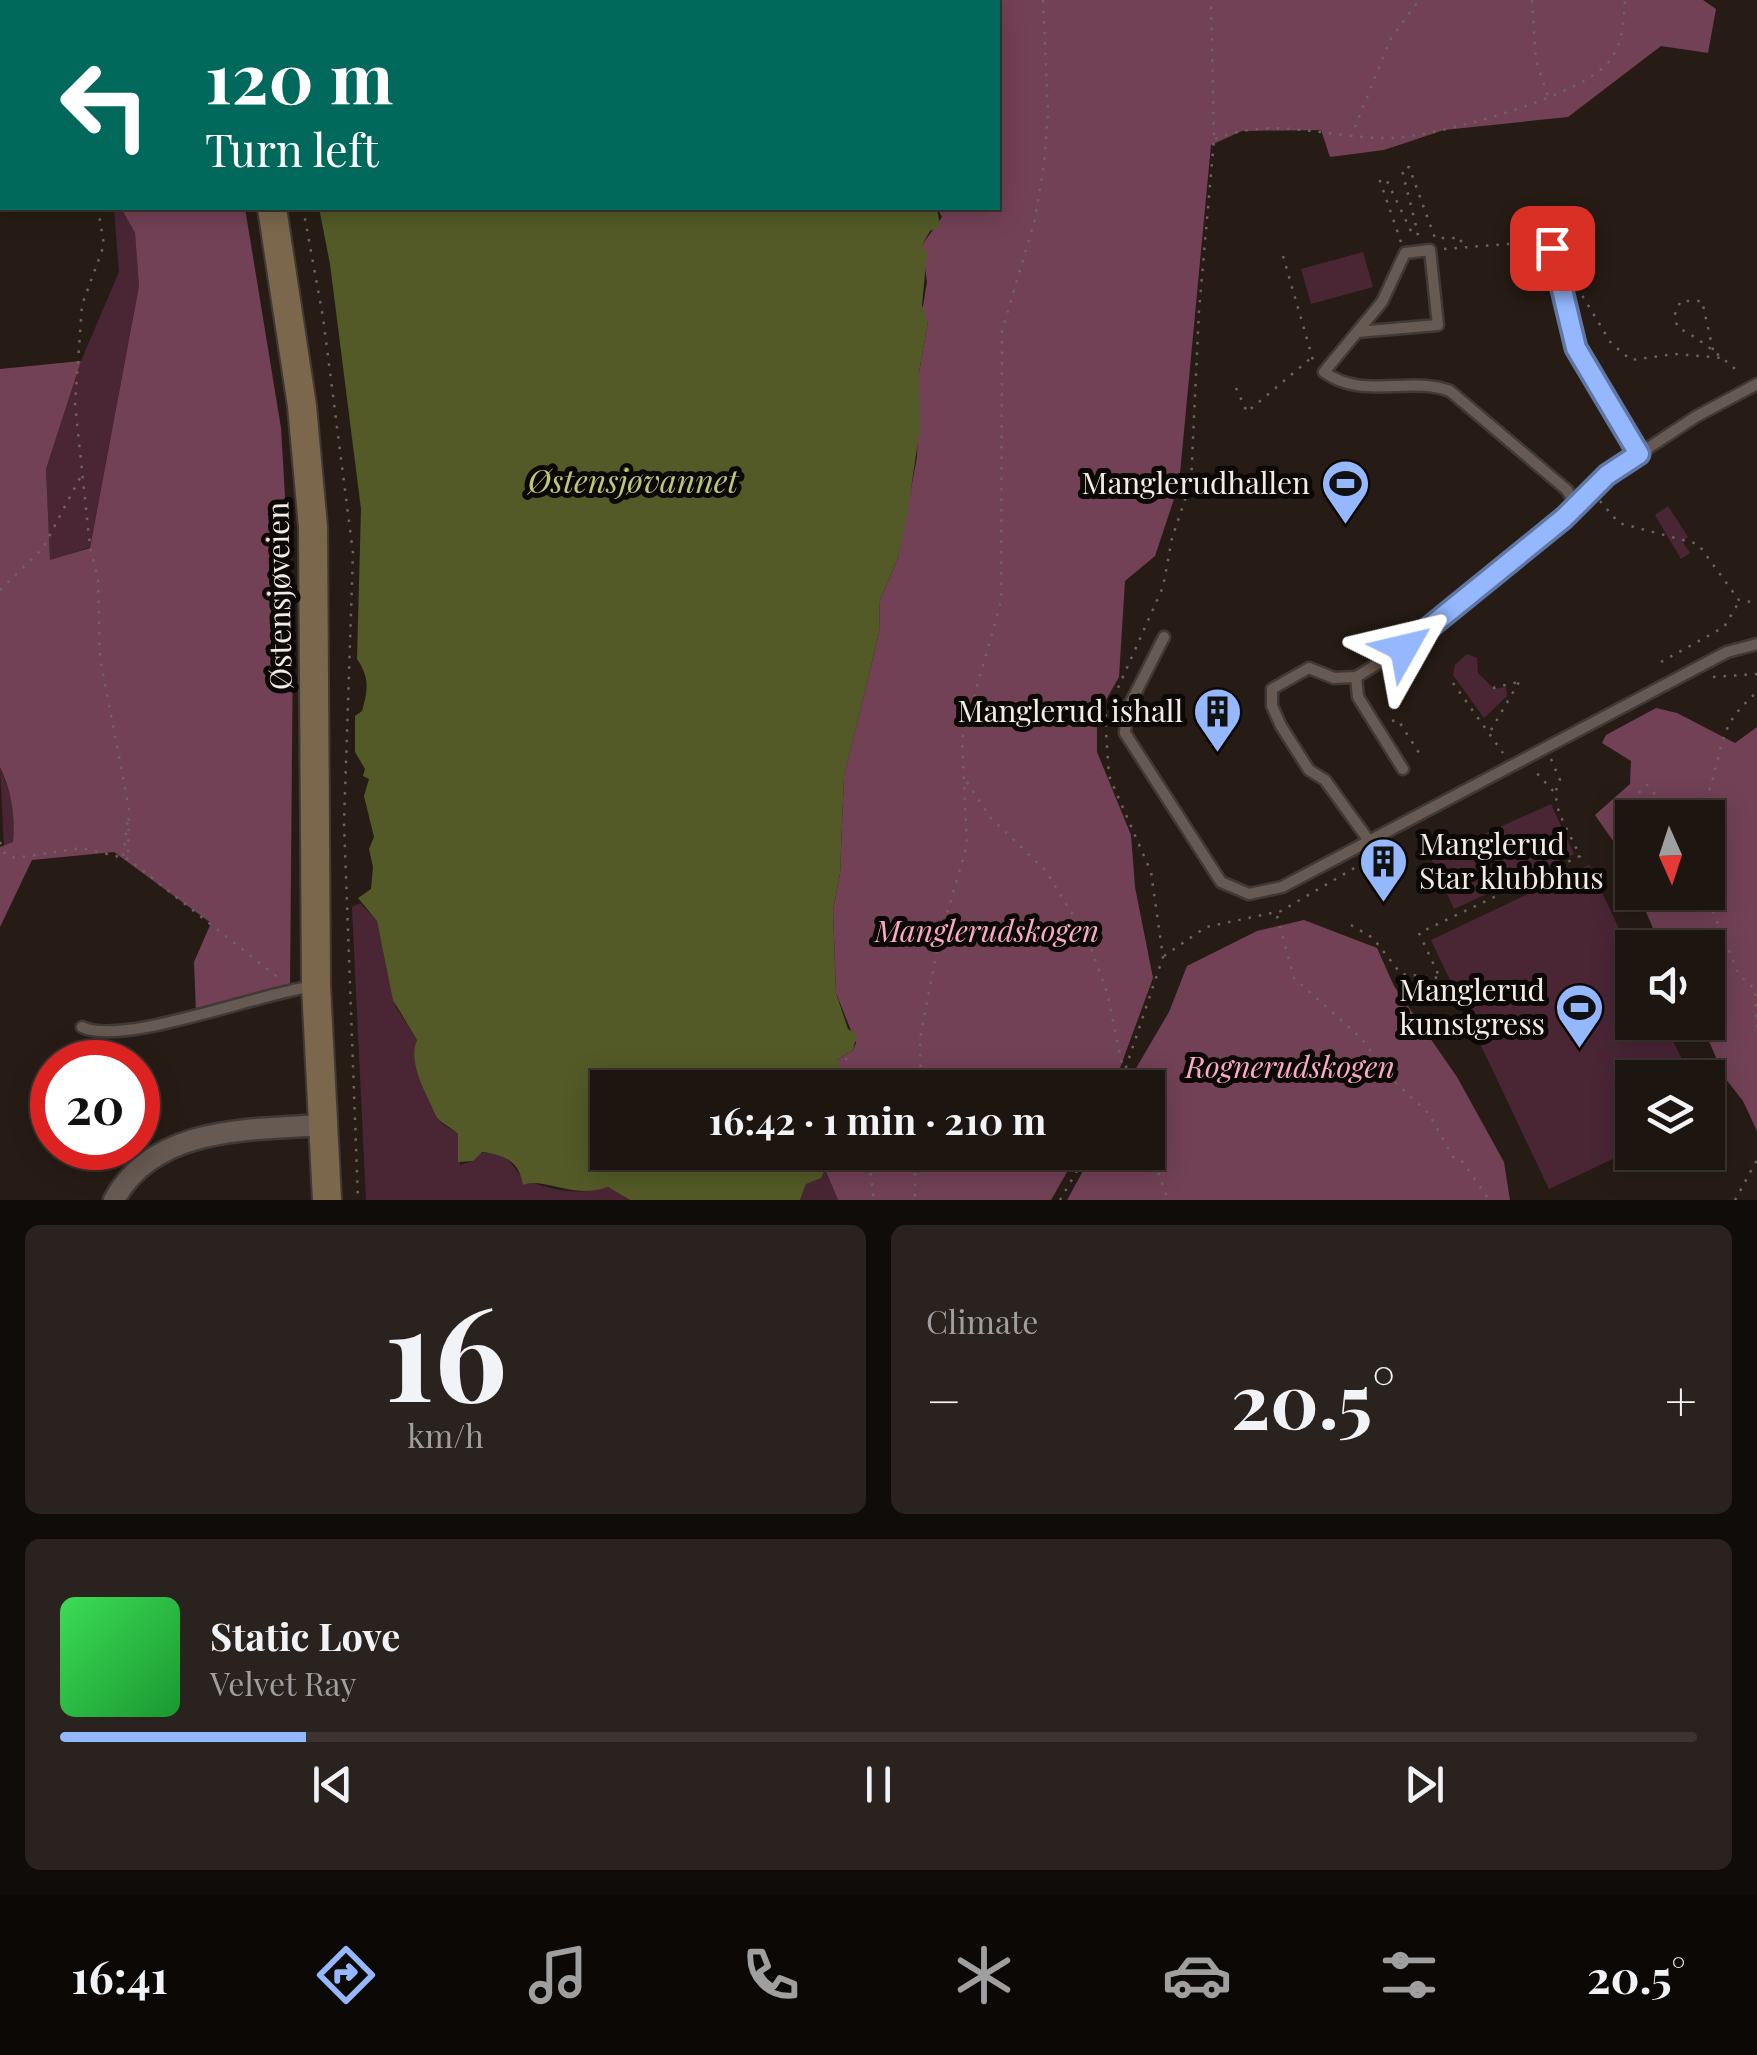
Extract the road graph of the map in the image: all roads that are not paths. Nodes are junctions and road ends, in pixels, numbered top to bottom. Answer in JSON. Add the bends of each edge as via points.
{"nodes":[{"id":1,"x":272,"y":210,"type":"edge"},
{"id":2,"x":1552,"y":248,"type":"road end"},
{"id":3,"x":1357,"y":332,"type":"junction"},
{"id":4,"x":1755,"y":384,"type":"edge"},
{"id":5,"x":1639,"y":454,"type":"junction"},
{"id":6,"x":1575,"y":504,"type":"junction"},
{"id":7,"x":1164,"y":637,"type":"dead end"},
{"id":8,"x":1757,"y":644,"type":"edge"},
{"id":9,"x":1356,"y":677,"type":"junction"},
{"id":10,"x":1403,"y":769,"type":"dead end"},
{"id":11,"x":1370,"y":842,"type":"junction"},
{"id":12,"x":303,"y":988,"type":"junction"},
{"id":13,"x":82,"y":1027,"type":"dead end"},
{"id":14,"x":322,"y":1124,"type":"junction"},
{"id":15,"x":114,"y":1200,"type":"edge"},
{"id":16,"x":327,"y":1200,"type":"edge"}],
"edges":[{"from":1,"to":12,"type":"main road","name":"Østensjøveien","via":[[313,527]]},
{"from":2,"to":5,"type":"lane","via":[[1576,348]]},
{"from":3,"to":3,"type":"lane","via":[[1394,283],[1404,253],[1430,250],[1438,325]]},
{"from":3,"to":6,"type":"lane","via":[[1324,372],[1348,385],[1450,391],[1568,490]]},
{"from":4,"to":5,"type":"lane"},
{"from":5,"to":6,"type":"lane"},
{"from":6,"to":9,"type":"lane","via":[[1433,627]]},
{"from":7,"to":11,"type":"lane","via":[[1127,710],[1125,732],[1221,882],[1250,894],[1282,887]]},
{"from":8,"to":11,"type":"lane","via":[[1727,652]]},
{"from":9,"to":10,"type":"lane","via":[[1358,697]]},
{"from":9,"to":11,"type":"lane","via":[[1334,678],[1309,668],[1272,689],[1272,706],[1310,770],[1325,780]]},
{"from":12,"to":13,"type":"lane","via":[[157,1025],[100,1032]]},
{"from":12,"to":14,"type":"main road","name":"Østensjøveien"},
{"from":14,"to":15,"type":"street","via":[[242,1130],[164,1149],[135,1171]]},
{"from":14,"to":16,"type":"main road","name":"Østensjøveien"}]}
